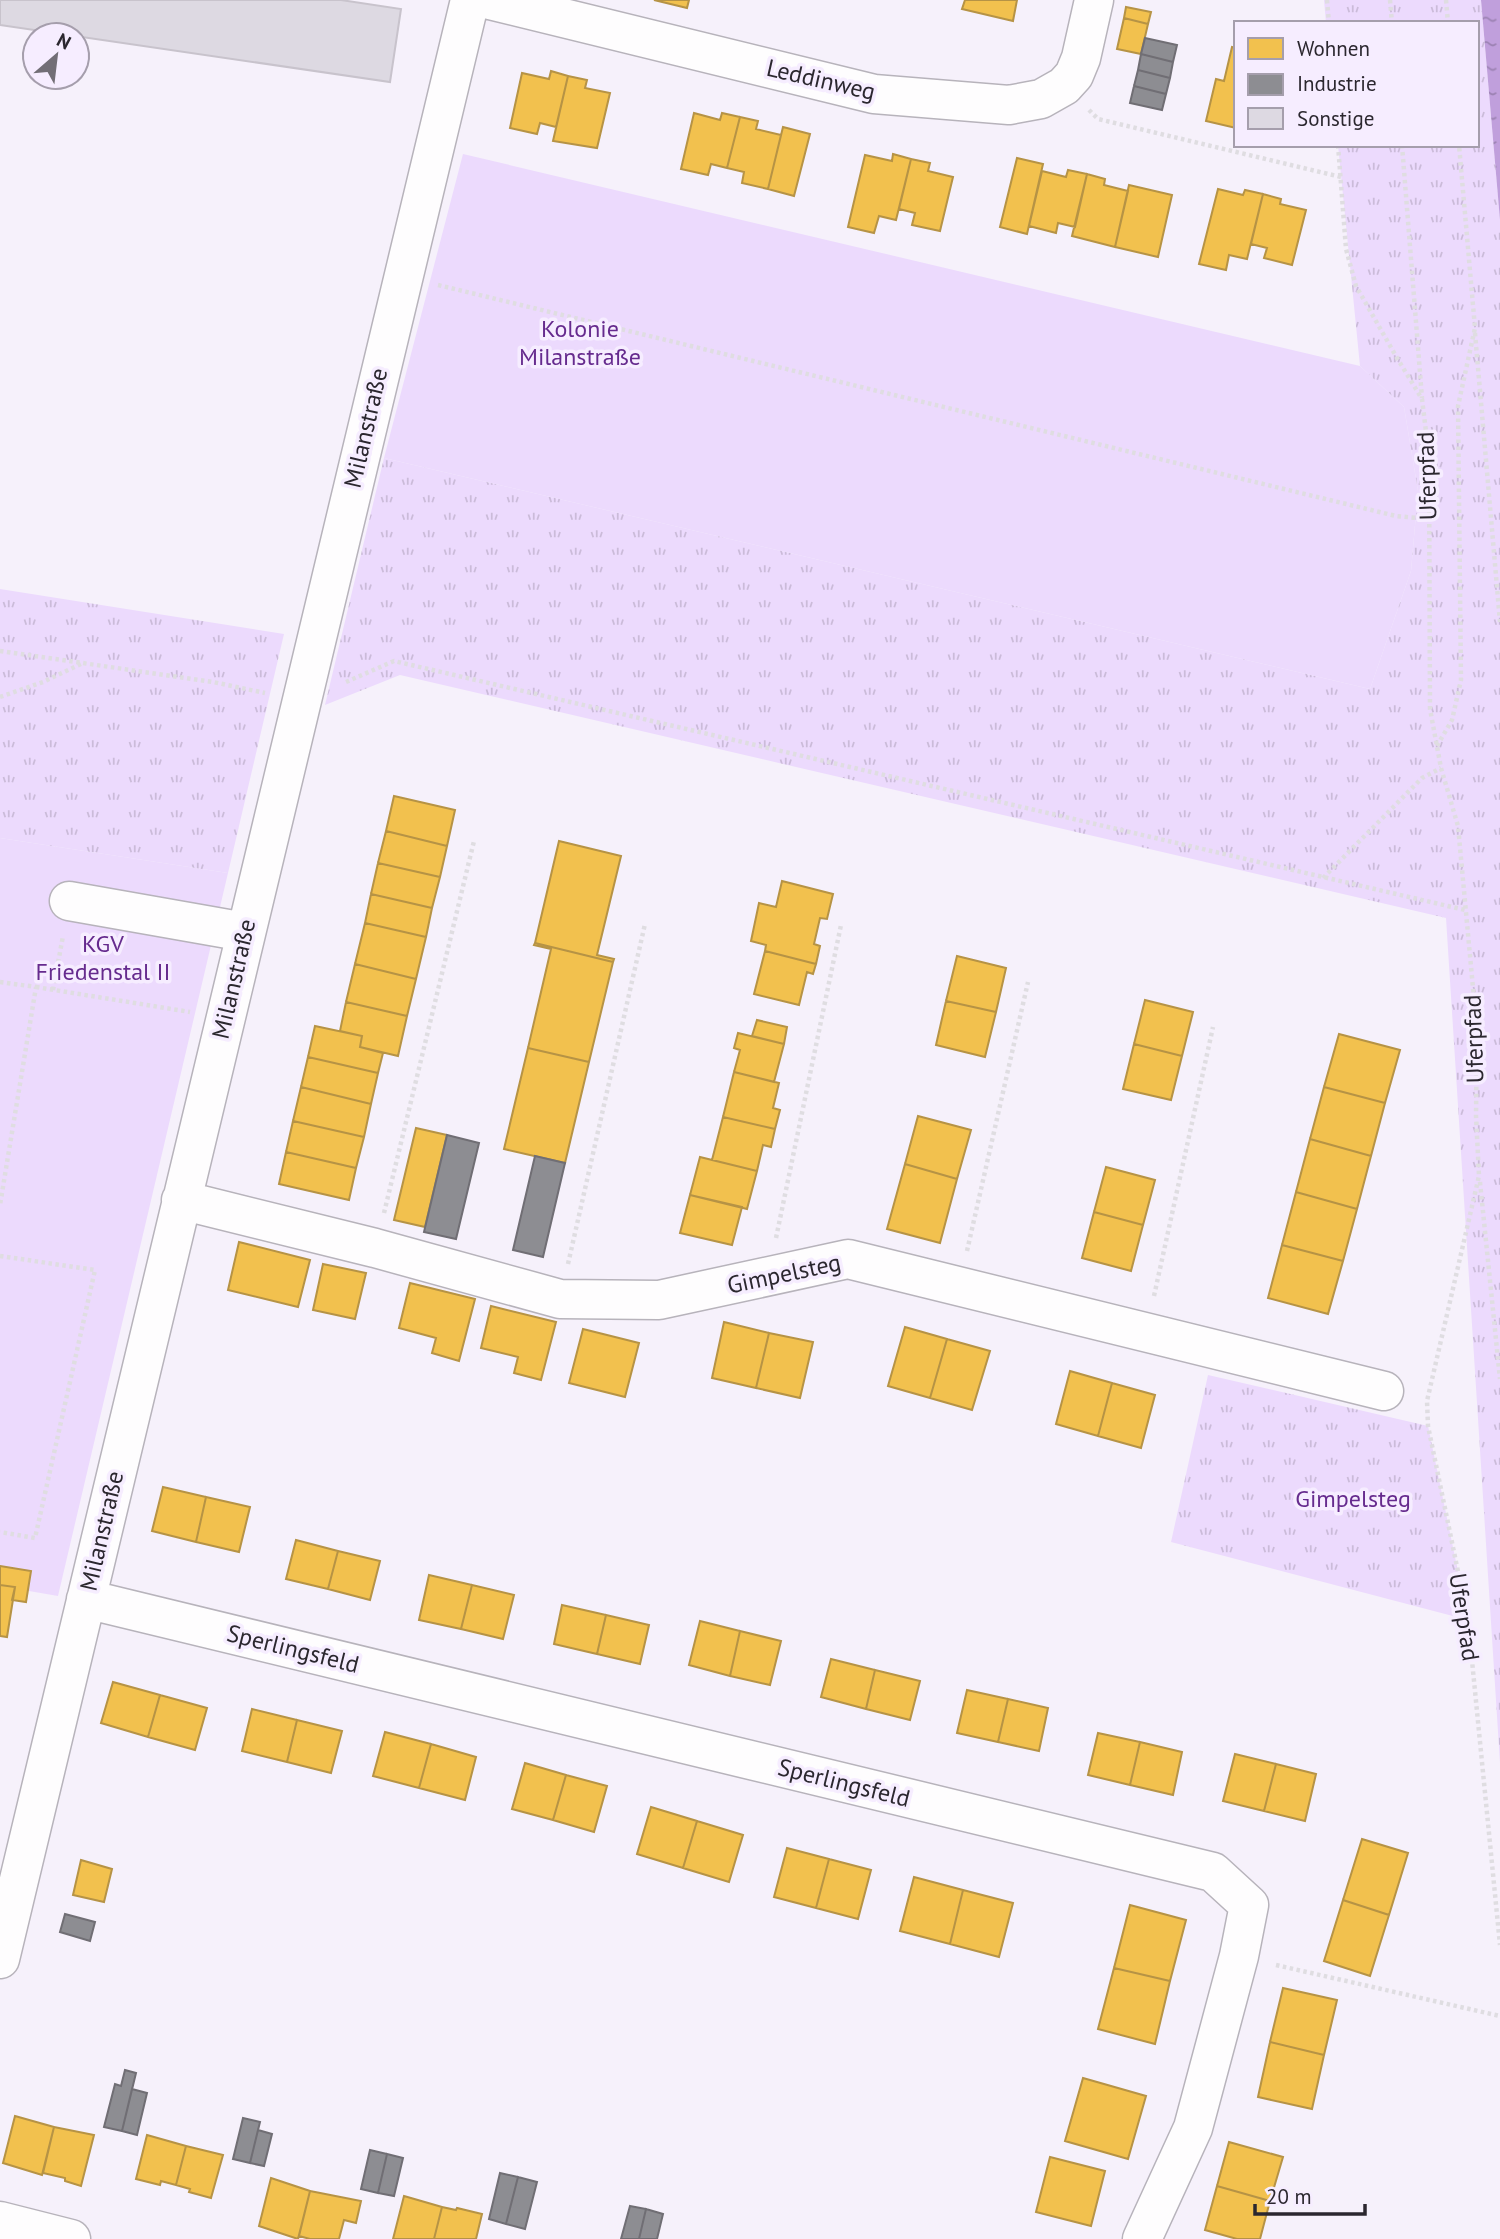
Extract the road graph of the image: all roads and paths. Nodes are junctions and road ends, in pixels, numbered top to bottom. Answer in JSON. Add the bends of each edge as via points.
{"nodes":[{"id":1,"x":470,"y":0,"type":"edge"},
{"id":2,"x":490,"y":0,"type":"edge"},
{"id":3,"x":1094,"y":0,"type":"edge"},
{"id":4,"x":1327,"y":0,"type":"edge"},
{"id":5,"x":1390,"y":0,"type":"edge"},
{"id":6,"x":1446,"y":0,"type":"edge"},
{"id":7,"x":1329,"y":21,"type":"edge"},
{"id":8,"x":1392,"y":21,"type":"edge"},
{"id":9,"x":1448,"y":21,"type":"edge"},
{"id":10,"x":1064,"y":86,"type":"junction"},
{"id":11,"x":1338,"y":147,"type":"edge"},
{"id":12,"x":1402,"y":147,"type":"edge"},
{"id":13,"x":1459,"y":147,"type":"edge"},
{"id":14,"x":1341,"y":177,"type":"junction"},
{"id":15,"x":402,"y":276,"type":"junction"},
{"id":16,"x":1475,"y":328,"type":"junction"},
{"id":17,"x":1422,"y":399,"type":"junction"},
{"id":18,"x":1428,"y":520,"type":"junction"},
{"id":19,"x":1500,"y":622,"type":"edge"},
{"id":20,"x":0,"y":651,"type":"edge"},
{"id":21,"x":83,"y":663,"type":"junction"},
{"id":22,"x":0,"y":697,"type":"edge"},
{"id":23,"x":300,"y":701,"type":"junction"},
{"id":24,"x":1437,"y":747,"type":"junction"},
{"id":25,"x":1441,"y":768,"type":"junction"},
{"id":26,"x":474,"y":841,"type":"dead end"},
{"id":27,"x":1323,"y":878,"type":"junction"},
{"id":28,"x":69,"y":901,"type":"joint"},
{"id":29,"x":1465,"y":910,"type":"junction"},
{"id":30,"x":645,"y":924,"type":"dead end"},
{"id":31,"x":841,"y":925,"type":"dead end"},
{"id":32,"x":245,"y":932,"type":"junction"},
{"id":33,"x":0,"y":982,"type":"edge"},
{"id":34,"x":1028,"y":982,"type":"dead end"},
{"id":35,"x":36,"y":987,"type":"junction"},
{"id":36,"x":53,"y":990,"type":"junction"},
{"id":37,"x":225,"y":1018,"type":"junction"},
{"id":38,"x":1213,"y":1027,"type":"dead end"},
{"id":39,"x":1479,"y":1176,"type":"junction"},
{"id":40,"x":181,"y":1200,"type":"junction"},
{"id":41,"x":0,"y":1205,"type":"edge"},
{"id":42,"x":376,"y":1248,"type":"junction"},
{"id":43,"x":0,"y":1256,"type":"edge"},
{"id":44,"x":768,"y":1276,"type":"junction"},
{"id":45,"x":958,"y":1286,"type":"junction"},
{"id":46,"x":560,"y":1298,"type":"junction"},
{"id":47,"x":1147,"y":1331,"type":"junction"},
{"id":48,"x":1500,"y":1379,"type":"edge"},
{"id":49,"x":1384,"y":1391,"type":"dead end"},
{"id":50,"x":0,"y":1532,"type":"edge"},
{"id":51,"x":86,"y":1599,"type":"junction"},
{"id":52,"x":1500,"y":1945,"type":"edge"},
{"id":53,"x":1239,"y":1956,"type":"junction"},
{"id":54,"x":0,"y":1959,"type":"edge"},
{"id":55,"x":1500,"y":2016,"type":"edge"},
{"id":56,"x":0,"y":2221,"type":"edge"},
{"id":57,"x":71,"y":2239,"type":"edge"},
{"id":58,"x":1142,"y":2239,"type":"edge"}],
"edges":[{"from":1,"to":15,"type":"street","name":"Milanstraße"},
{"from":2,"to":10,"type":"street","name":"Leddinweg","via":[[874,94],[1009,105],[1041,99]]},
{"from":3,"to":10,"type":"street","via":[[1081,58]]},
{"from":4,"to":7,"type":"path"},
{"from":5,"to":8,"type":"path"},
{"from":6,"to":9,"type":"path"},
{"from":10,"to":14,"type":"path","via":[[1098,118]]},
{"from":11,"to":14,"type":"path","name":"Uferpfad"},
{"from":12,"to":17,"type":"path"},
{"from":13,"to":16,"type":"path"},
{"from":14,"to":17,"type":"path","name":"Uferpfad","via":[[1346,249],[1356,286]]},
{"from":15,"to":18,"type":"path","via":[[1396,516]]},
{"from":15,"to":23,"type":"street","name":"Milanstraße"},
{"from":16,"to":19,"type":"path"},
{"from":16,"to":24,"type":"path","via":[[1458,406],[1461,680],[1452,720]]},
{"from":17,"to":18,"type":"path","name":"Uferpfad","via":[[1429,456]]},
{"from":18,"to":24,"type":"path","name":"Uferpfad","via":[[1430,709]]},
{"from":20,"to":21,"type":"path"},
{"from":21,"to":22,"type":"path"},
{"from":21,"to":23,"type":"path","via":[[213,682]]},
{"from":23,"to":27,"type":"path","via":[[394,661]]},
{"from":23,"to":32,"type":"street","name":"Milanstraße"},
{"from":24,"to":25,"type":"path","name":"Uferpfad"},
{"from":25,"to":27,"type":"path","via":[[1422,778]]},
{"from":25,"to":29,"type":"path","name":"Uferpfad","via":[[1458,826]]},
{"from":26,"to":42,"type":"path"},
{"from":27,"to":29,"type":"path"},
{"from":28,"to":32,"type":"street"},
{"from":28,"to":36,"type":"path"},
{"from":29,"to":39,"type":"path","name":"Uferpfad","via":[[1477,1031]]},
{"from":30,"to":46,"type":"path"},
{"from":31,"to":44,"type":"path"},
{"from":32,"to":37,"type":"street","name":"Milanstraße"},
{"from":33,"to":35,"type":"path"},
{"from":34,"to":45,"type":"path"},
{"from":35,"to":36,"type":"path"},
{"from":35,"to":41,"type":"path"},
{"from":36,"to":37,"type":"path"},
{"from":37,"to":40,"type":"street","name":"Milanstraße"},
{"from":38,"to":47,"type":"path"},
{"from":39,"to":48,"type":"path"},
{"from":39,"to":52,"type":"path","name":"Uferpfad","via":[[1427,1401],[1428,1426],[1468,1620]]},
{"from":40,"to":42,"type":"street","name":"Gimpelsteg"},
{"from":40,"to":51,"type":"street","name":"Milanstraße"},
{"from":42,"to":46,"type":"street","name":"Gimpelsteg"},
{"from":43,"to":50,"type":"path","via":[[95,1270],[35,1538]]},
{"from":44,"to":45,"type":"street","name":"Gimpelsteg","via":[[848,1259]]},
{"from":44,"to":46,"type":"street","name":"Gimpelsteg","via":[[659,1300]]},
{"from":45,"to":47,"type":"street","name":"Gimpelsteg"},
{"from":47,"to":49,"type":"street","name":"Gimpelsteg"},
{"from":51,"to":53,"type":"street","name":"Sperlingsfeld","via":[[1213,1872],[1249,1905]]},
{"from":51,"to":54,"type":"street","name":"Milanstraße"},
{"from":53,"to":55,"type":"path"},
{"from":53,"to":58,"type":"street","name":"Sperlingsfeld","via":[[1193,2128]]},
{"from":56,"to":57,"type":"street"}]}
